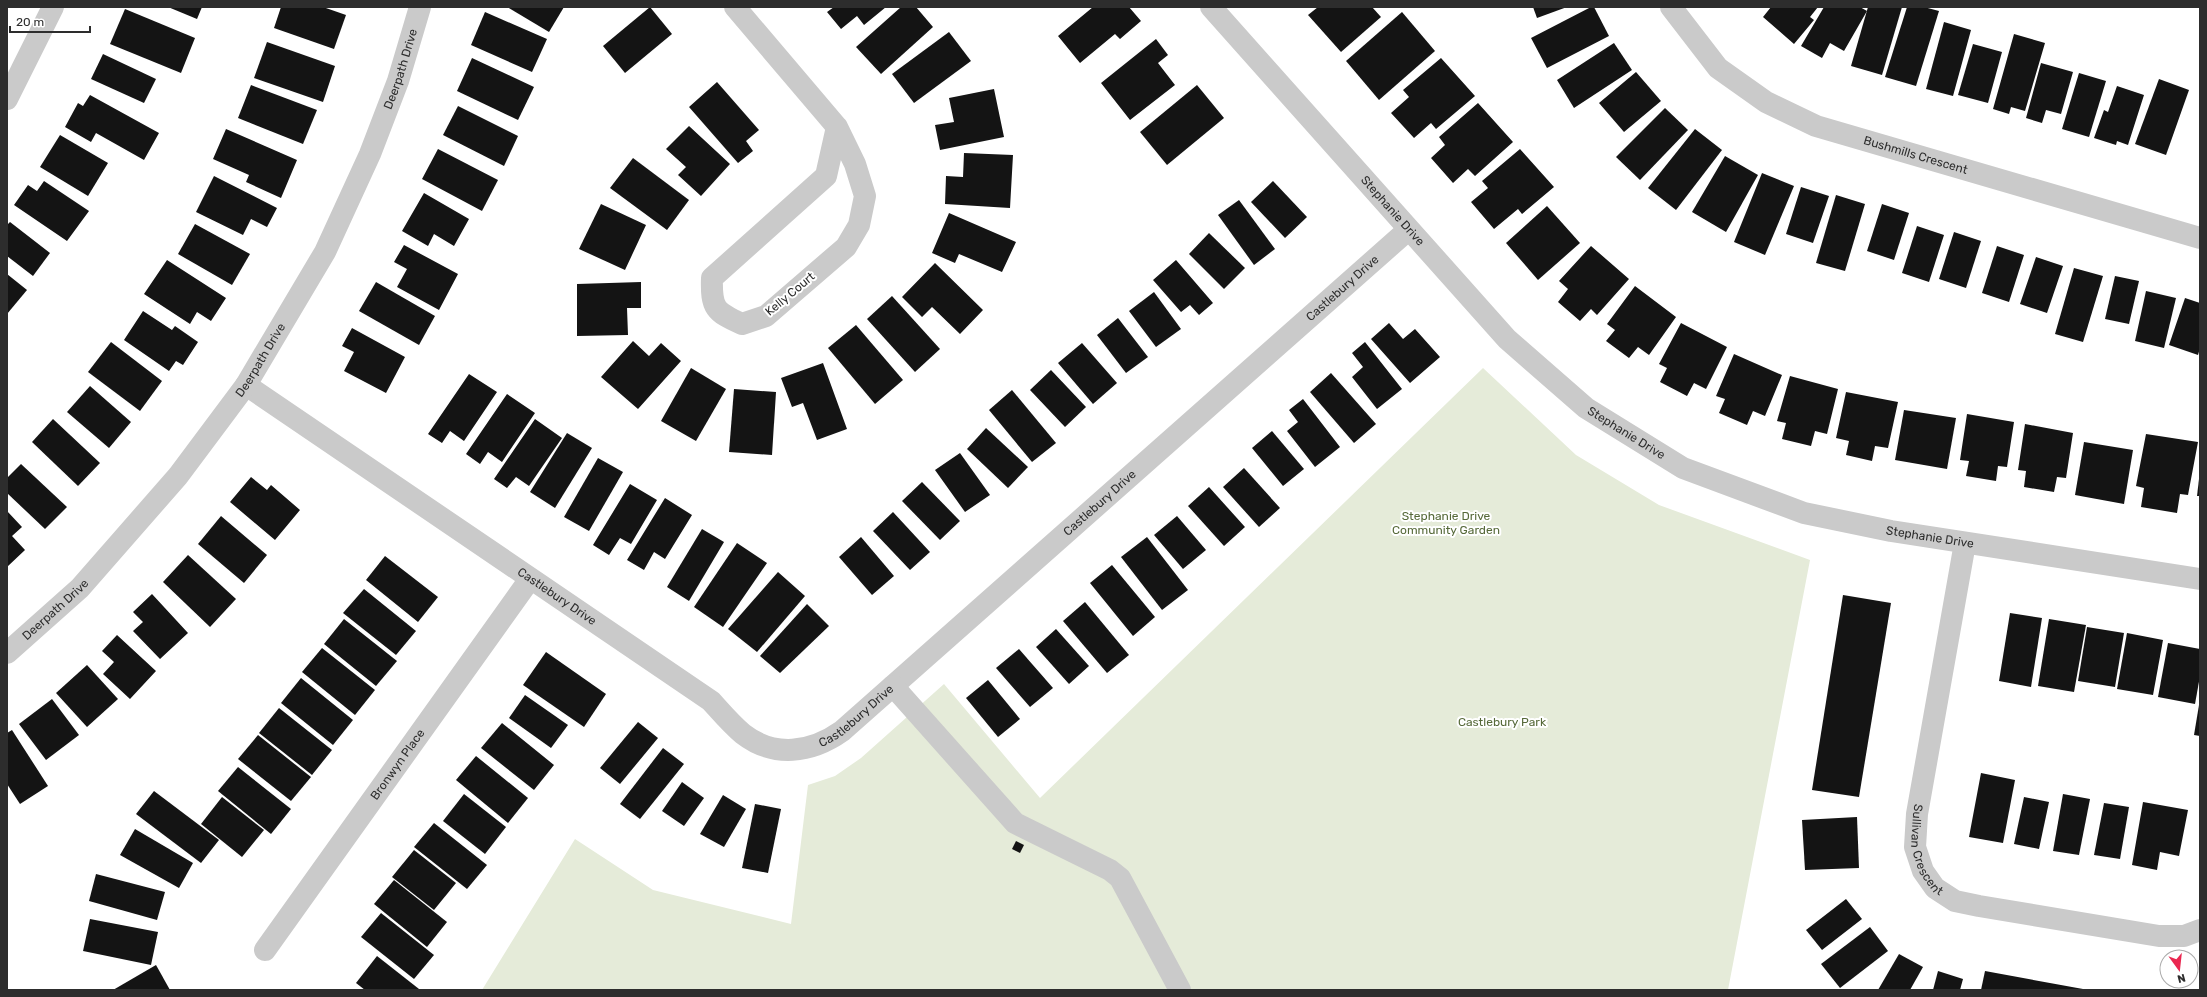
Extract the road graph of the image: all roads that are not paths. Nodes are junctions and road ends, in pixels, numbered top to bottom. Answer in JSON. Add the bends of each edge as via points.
{"nodes":[{"id":1,"x":53,"y":7,"type":"edge"},
{"id":2,"x":420,"y":7,"type":"edge"},
{"id":3,"x":735,"y":7,"type":"edge"},
{"id":4,"x":1211,"y":7,"type":"edge"},
{"id":5,"x":1670,"y":7,"type":"edge"},
{"id":6,"x":7,"y":99,"type":"edge"},
{"id":7,"x":837,"y":127,"type":"junction"},
{"id":8,"x":1408,"y":230,"type":"junction"},
{"id":9,"x":2200,"y":238,"type":"edge"},
{"id":10,"x":246,"y":385,"type":"junction"},
{"id":11,"x":1965,"y":543,"type":"junction"},
{"id":12,"x":530,"y":579,"type":"junction"},
{"id":13,"x":2200,"y":579,"type":"edge"},
{"id":14,"x":7,"y":653,"type":"edge"},
{"id":15,"x":893,"y":686,"type":"junction"},
{"id":16,"x":2200,"y":930,"type":"edge"},
{"id":17,"x":265,"y":950,"type":"dead end"},
{"id":18,"x":1180,"y":990,"type":"edge"}],
"edges":[{"from":1,"to":6,"type":"street"},
{"from":2,"to":10,"type":"street","name":"Deerpath Drive","via":[[398,81],[370,154],[326,252]]},
{"from":3,"to":7,"type":"street","name":"Kelly Court"},
{"from":4,"to":8,"type":"street","name":"Stephanie Drive"},
{"from":5,"to":9,"type":"street","name":"Bushmills Crescent","via":[[1718,68],[1766,102],[1816,126]]},
{"from":7,"to":7,"type":"street","name":"Kelly Court","via":[[826,176],[712,278],[711,296],[721,314],[742,324],[766,316],[846,247],[859,225],[865,196],[855,164]]},
{"from":8,"to":11,"type":"street","name":"Stephanie Drive","via":[[1507,339],[1586,408],[1689,471],[1804,513]]},
{"from":8,"to":15,"type":"street","name":"Castlebury Drive"},
{"from":10,"to":12,"type":"street","name":"Castlebury Drive"},
{"from":10,"to":14,"type":"street","name":"Deerpath Drive","via":[[178,476],[80,588]]},
{"from":11,"to":13,"type":"street","name":"Stephanie Drive"},
{"from":11,"to":16,"type":"street","name":"Sullivan Crescent","via":[[1917,814],[1915,847],[1923,871],[1935,888],[1955,901],[2159,936],[2184,936]]},
{"from":12,"to":15,"type":"street","name":"Castlebury Drive","via":[[711,701],[743,734],[770,748],[796,751],[814,747],[832,738]]},
{"from":12,"to":17,"type":"street","name":"Bronwyn Place"},
{"from":15,"to":18,"type":"street","via":[[1015,823],[1110,870],[1120,878]]}]}
